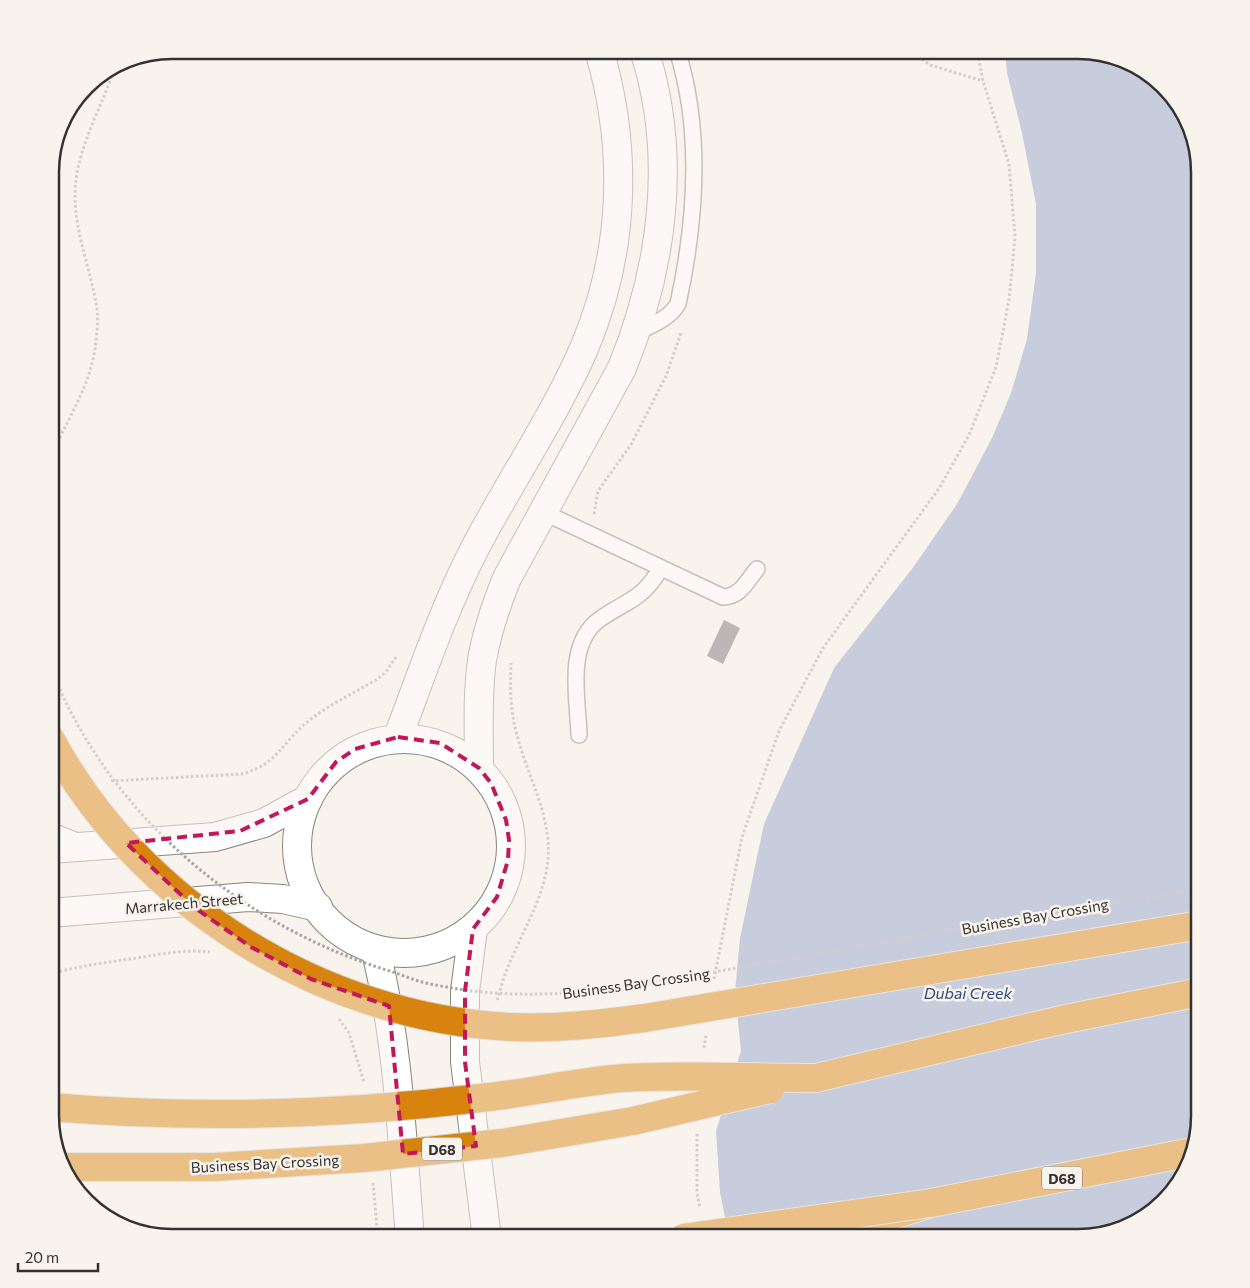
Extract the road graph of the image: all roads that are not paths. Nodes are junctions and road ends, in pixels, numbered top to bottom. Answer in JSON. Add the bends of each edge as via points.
{"nodes":[{"id":1,"x":601,"y":59,"type":"edge"},
{"id":2,"x":646,"y":59,"type":"edge"},
{"id":3,"x":679,"y":59,"type":"edge"},
{"id":4,"x":636,"y":334,"type":"junction"},
{"id":5,"x":543,"y":512,"type":"junction"},
{"id":6,"x":660,"y":568,"type":"junction"},
{"id":7,"x":757,"y":570,"type":"dead end"},
{"id":8,"x":579,"y":736,"type":"dead end"},
{"id":9,"x":398,"y":737,"type":"junction"},
{"id":10,"x":59,"y":754,"type":"edge"},
{"id":11,"x":479,"y":768,"type":"junction"},
{"id":12,"x":308,"y":799,"type":"junction"},
{"id":13,"x":63,"y":848,"type":"edge"},
{"id":14,"x":318,"y":907,"type":"junction"},
{"id":15,"x":59,"y":912,"type":"edge"},
{"id":16,"x":1191,"y":927,"type":"edge"},
{"id":17,"x":473,"y":929,"type":"junction"},
{"id":18,"x":376,"y":952,"type":"junction"},
{"id":19,"x":1191,"y":994,"type":"edge"},
{"id":20,"x":816,"y":1078,"type":"junction"},
{"id":21,"x":59,"y":1108,"type":"edge"},
{"id":22,"x":1185,"y":1153,"type":"edge"},
{"id":23,"x":71,"y":1167,"type":"edge"},
{"id":24,"x":932,"y":1203,"type":"junction"},
{"id":25,"x":409,"y":1229,"type":"edge"},
{"id":26,"x":487,"y":1229,"type":"edge"},
{"id":27,"x":747,"y":1229,"type":"edge"},
{"id":28,"x":849,"y":1229,"type":"edge"}],
"edges":[{"from":1,"to":9,"type":"street","via":[[614,115],[619,154],[619,194],[616,233],[599,310],[568,382],[492,515],[460,580]]},
{"from":2,"to":4,"type":"street","via":[[655,97],[663,177],[656,256]]},
{"from":3,"to":4,"type":"lane","via":[[692,135],[693,208],[688,257],[678,304],[666,318]]},
{"from":4,"to":5,"type":"street","via":[[605,400]]},
{"from":5,"to":6,"type":"lane"},
{"from":5,"to":11,"type":"street","via":[[507,578],[488,632],[479,688]]},
{"from":6,"to":7,"type":"lane","via":[[729,597],[739,592]]},
{"from":6,"to":8,"type":"lane","via":[[645,591],[599,620],[584,637],[577,661]]},
{"from":9,"to":11,"type":"street","via":[[440,743]]},
{"from":9,"to":12,"type":"street","via":[[376,741],[336,762]]},
{"from":10,"to":16,"type":"highway","bridge":true,"via":[[98,812],[144,863],[195,908],[251,947],[311,979],[375,1002],[442,1019],[509,1027],[587,1026]]},
{"from":11,"to":17,"type":"street","via":[[500,801],[506,820],[508,860],[497,897]]},
{"from":12,"to":13,"type":"street","via":[[264,823],[223,835]]},
{"from":12,"to":14,"type":"street","via":[[299,843],[301,865],[307,887]]},
{"from":14,"to":15,"type":"street","name":"Marrakech Street","via":[[283,899],[248,897]]},
{"from":14,"to":18,"type":"street","via":[[343,934]]},
{"from":17,"to":18,"type":"street","via":[[438,950],[397,955]]},
{"from":17,"to":26,"type":"street","via":[[465,991],[465,1062]]},
{"from":18,"to":25,"type":"street","via":[[393,1036]]},
{"from":19,"to":20,"type":"highway","name":"Business Bay Crossing","number":"D68","via":[[1062,1020]]},
{"from":20,"to":21,"type":"highway","bridge":true,"via":[[620,1079],[482,1098],[346,1110],[228,1114]]},
{"from":20,"to":23,"type":"highway","name":"Business Bay Crossing","number":"D68","bridge":true,"via":[[633,1121],[502,1143],[364,1158],[215,1168]]},
{"from":22,"to":24,"type":"highway","number":"D68"},
{"from":24,"to":27,"type":"highway","number":"D68","bridge":true},
{"from":24,"to":28,"type":"highway","bridge":true}]}
